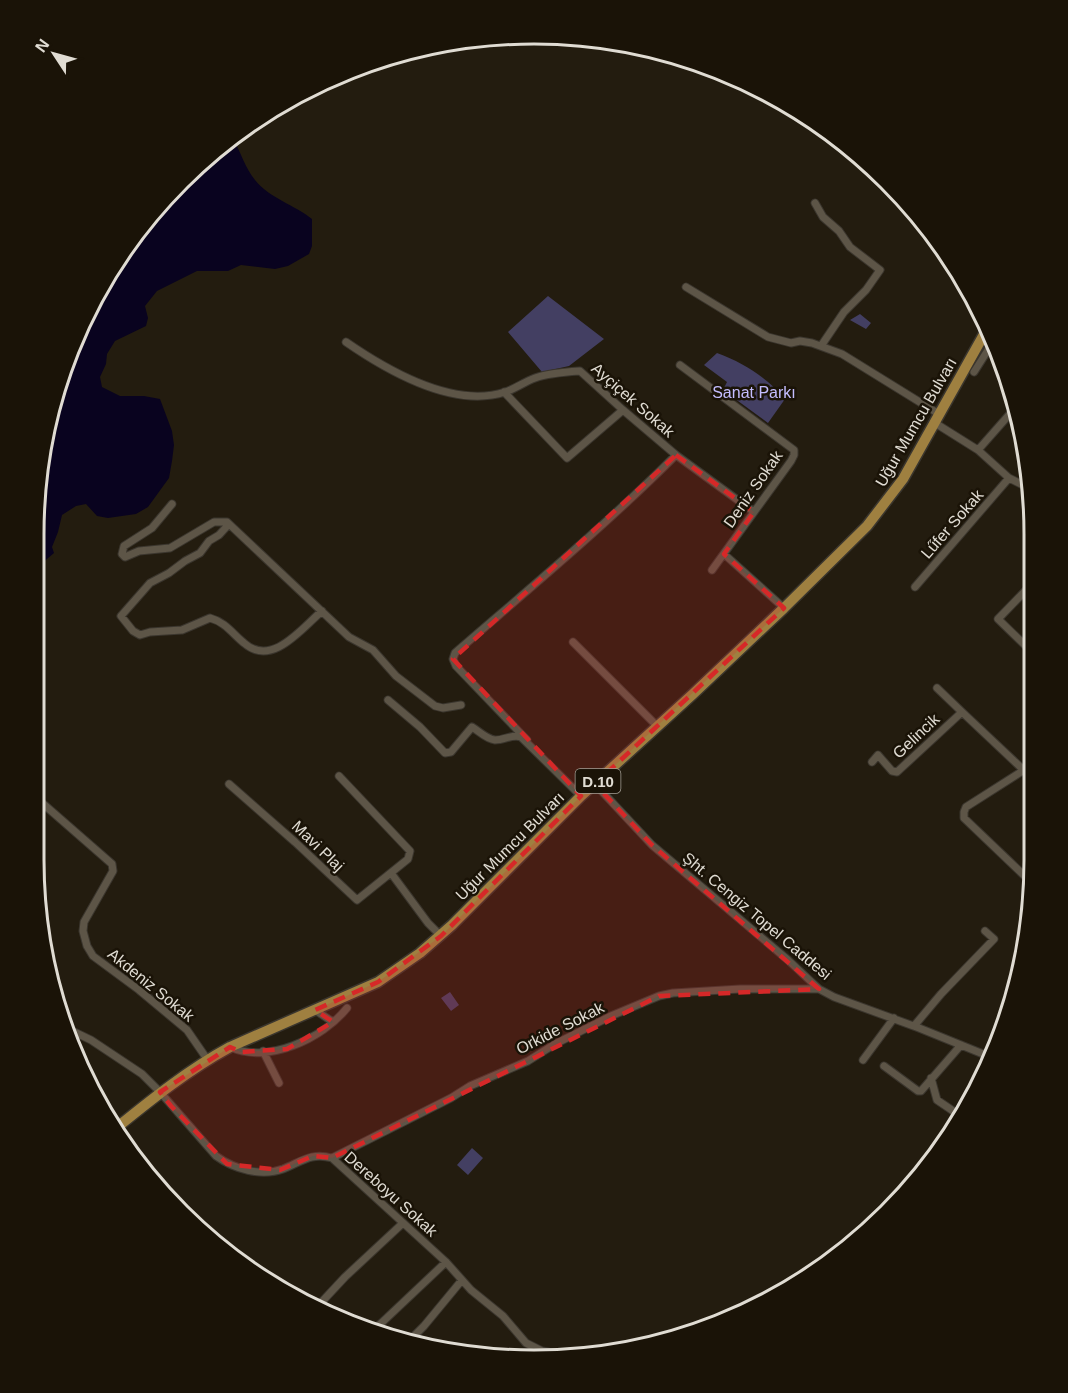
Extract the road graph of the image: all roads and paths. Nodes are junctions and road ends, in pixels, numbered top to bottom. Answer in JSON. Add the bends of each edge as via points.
{"nodes":[{"id":1,"x":815,"y":203,"type":"dead end"},
{"id":2,"x":686,"y":287,"type":"dead end"},
{"id":3,"x":983,"y":337,"type":"edge"},
{"id":4,"x":346,"y":342,"type":"dead end"},
{"id":5,"x":821,"y":346,"type":"junction"},
{"id":6,"x":988,"y":349,"type":"edge"},
{"id":7,"x":680,"y":365,"type":"dead end"},
{"id":8,"x":974,"y":372,"type":"dead end"},
{"id":9,"x":504,"y":392,"type":"junction"},
{"id":10,"x":622,"y":410,"type":"junction"},
{"id":11,"x":1010,"y":414,"type":"edge"},
{"id":12,"x":937,"y":419,"type":"junction"},
{"id":13,"x":978,"y":450,"type":"junction"},
{"id":14,"x":676,"y":454,"type":"junction"},
{"id":15,"x":1009,"y":478,"type":"junction"},
{"id":16,"x":1021,"y":484,"type":"edge"},
{"id":17,"x":172,"y":504,"type":"dead end"},
{"id":18,"x":754,"y":512,"type":"junction"},
{"id":19,"x":229,"y":524,"type":"junction"},
{"id":20,"x":724,"y":554,"type":"junction"},
{"id":21,"x":712,"y":570,"type":"dead end"},
{"id":22,"x":915,"y":587,"type":"dead end"},
{"id":23,"x":1024,"y":592,"type":"edge"},
{"id":24,"x":784,"y":608,"type":"junction"},
{"id":25,"x":322,"y":611,"type":"junction"},
{"id":26,"x":573,"y":642,"type":"dead end"},
{"id":27,"x":1024,"y":644,"type":"edge"},
{"id":28,"x":937,"y":688,"type":"dead end"},
{"id":29,"x":388,"y":700,"type":"dead end"},
{"id":30,"x":461,"y":705,"type":"dead end"},
{"id":31,"x":962,"y":712,"type":"junction"},
{"id":32,"x":658,"y":727,"type":"junction"},
{"id":33,"x":527,"y":741,"type":"junction"},
{"id":34,"x":872,"y":762,"type":"dead end"},
{"id":35,"x":1024,"y":770,"type":"joint"},
{"id":36,"x":339,"y":776,"type":"dead end"},
{"id":37,"x":229,"y":784,"type":"dead end"},
{"id":38,"x":595,"y":784,"type":"junction"},
{"id":39,"x":581,"y":796,"type":"junction"},
{"id":40,"x":44,"y":805,"type":"edge"},
{"id":41,"x":391,"y":873,"type":"junction"},
{"id":42,"x":1024,"y":875,"type":"edge"},
{"id":43,"x":985,"y":931,"type":"dead end"},
{"id":44,"x":441,"y":936,"type":"junction"},
{"id":45,"x":819,"y":988,"type":"junction"},
{"id":46,"x":347,"y":1008,"type":"dead end"},
{"id":47,"x":315,"y":1010,"type":"junction"},
{"id":48,"x":894,"y":1018,"type":"junction"},
{"id":49,"x":333,"y":1022,"type":"junction"},
{"id":50,"x":914,"y":1026,"type":"junction"},
{"id":51,"x":76,"y":1034,"type":"edge"},
{"id":52,"x":961,"y":1045,"type":"junction"},
{"id":53,"x":230,"y":1047,"type":"junction"},
{"id":54,"x":263,"y":1052,"type":"junction"},
{"id":55,"x":984,"y":1054,"type":"edge"},
{"id":56,"x":207,"y":1059,"type":"junction"},
{"id":57,"x":863,"y":1060,"type":"dead end"},
{"id":58,"x":884,"y":1066,"type":"dead end"},
{"id":59,"x":931,"y":1078,"type":"junction"},
{"id":60,"x":279,"y":1083,"type":"dead end"},
{"id":61,"x":160,"y":1092,"type":"junction"},
{"id":62,"x":954,"y":1112,"type":"edge"},
{"id":63,"x":121,"y":1124,"type":"edge"},
{"id":64,"x":332,"y":1158,"type":"junction"},
{"id":65,"x":403,"y":1223,"type":"junction"},
{"id":66,"x":446,"y":1262,"type":"junction"},
{"id":67,"x":462,"y":1280,"type":"junction"},
{"id":68,"x":322,"y":1301,"type":"edge"},
{"id":69,"x":380,"y":1324,"type":"edge"},
{"id":70,"x":415,"y":1335,"type":"edge"},
{"id":71,"x":539,"y":1350,"type":"edge"}],
"edges":[{"from":1,"to":5,"type":"street","via":[[850,248],[880,270]]},
{"from":2,"to":5,"type":"street","via":[[768,337]]},
{"from":3,"to":12,"type":"main road","name":"Uğur Mumcu Bulvarı","number":"D.10"},
{"from":4,"to":9,"type":"street","name":"Ayçiçek Sokak","via":[[382,367],[436,389],[469,397]]},
{"from":5,"to":12,"type":"street","via":[[842,354]]},
{"from":6,"to":8,"type":"street"},
{"from":7,"to":18,"type":"street","name":"Deniz Sokak","via":[[794,450],[791,461]]},
{"from":9,"to":10,"type":"street","name":"Ayçiçek Sokak","via":[[535,378],[580,371]]},
{"from":9,"to":10,"type":"street","via":[[567,458]]},
{"from":10,"to":14,"type":"street","name":"Ayçiçek Sokak"},
{"from":11,"to":13,"type":"street"},
{"from":12,"to":13,"type":"street"},
{"from":12,"to":24,"type":"main road","name":"Uğur Mumcu Bulvarı","number":"D.10","via":[[885,504]]},
{"from":13,"to":15,"type":"street"},
{"from":14,"to":18,"type":"street","name":"Ayçiçek Sokak"},
{"from":14,"to":33,"type":"street","via":[[593,535],[455,653],[456,666]]},
{"from":15,"to":16,"type":"street"},
{"from":15,"to":22,"type":"street","name":"Lűfer Sokak"},
{"from":17,"to":19,"type":"street","via":[[152,528],[124,546],[125,557],[139,551],[170,548],[214,522]]},
{"from":18,"to":20,"type":"street","name":"Deniz Sokak"},
{"from":19,"to":25,"type":"street"},
{"from":19,"to":25,"type":"street","via":[[200,553],[144,589],[121,616],[133,631],[140,635],[182,630],[210,618],[253,650],[267,651],[284,644]]},
{"from":20,"to":21,"type":"street","name":"Deniz Sokak"},
{"from":20,"to":24,"type":"street"},
{"from":23,"to":27,"type":"street","via":[[998,619]]},
{"from":24,"to":32,"type":"main road","name":"Uğur Mumcu Bulvarı","number":"D.10"},
{"from":25,"to":30,"type":"street","via":[[435,706]]},
{"from":26,"to":32,"type":"street"},
{"from":28,"to":31,"type":"street"},
{"from":29,"to":33,"type":"street","via":[[445,753],[451,752],[472,727],[491,739],[517,735]]},
{"from":31,"to":34,"type":"street","name":"Gelincik","via":[[897,772],[878,756]]},
{"from":31,"to":35,"type":"street","name":"Gelincik"},
{"from":32,"to":38,"type":"main road","name":"Uğur Mumcu Bulvarı","number":"D.10"},
{"from":33,"to":39,"type":"street"},
{"from":35,"to":42,"type":"street","via":[[964,812],[964,818]]},
{"from":36,"to":41,"type":"street","via":[[409,849],[408,859]]},
{"from":37,"to":41,"type":"street","name":"Mavi Plaj","via":[[357,900]]},
{"from":38,"to":39,"type":"main road","name":"Uğur Mumcu Bulvarı","number":"D.10"},
{"from":38,"to":45,"type":"street","name":"Şht. Cengiz Topel Caddesi","via":[[652,845]]},
{"from":39,"to":44,"type":"main road","name":"Uğur Mumcu Bulvarı","number":"D.10"},
{"from":40,"to":56,"type":"street","name":"Akdeniz Sokak","via":[[112,864],[113,871],[84,922],[83,931],[93,956],[187,1030]]},
{"from":41,"to":44,"type":"street"},
{"from":43,"to":50,"type":"street","via":[[994,939]]},
{"from":44,"to":47,"type":"main road","name":"Uğur Mumcu Bulvarı","number":"D.10","via":[[378,982]]},
{"from":45,"to":48,"type":"street","name":"Şht. Cengiz Topel Caddesi"},
{"from":45,"to":64,"type":"street","name":"Orkide Sokak","via":[[659,996],[611,1016]]},
{"from":46,"to":49,"type":"street"},
{"from":47,"to":49,"type":"street"},
{"from":47,"to":53,"type":"main road","name":"Uğur Mumcu Bulvarı","number":"D.10"},
{"from":48,"to":50,"type":"street","name":"Şht. Cengiz Topel Caddesi"},
{"from":48,"to":57,"type":"street"},
{"from":49,"to":54,"type":"street","via":[[287,1049]]},
{"from":50,"to":52,"type":"street","name":"Şht. Cengiz Topel Caddesi"},
{"from":51,"to":61,"type":"street","name":"Dereboyu Sokak","via":[[142,1074]]},
{"from":52,"to":55,"type":"street","name":"Şht. Cengiz Topel Caddesi"},
{"from":52,"to":59,"type":"street"},
{"from":53,"to":54,"type":"street","via":[[241,1052]]},
{"from":53,"to":56,"type":"main road","name":"Uğur Mumcu Bulvarı","number":"D.10"},
{"from":54,"to":60,"type":"street"},
{"from":56,"to":61,"type":"main road","name":"Uğur Mumcu Bulvarı","number":"D.10"},
{"from":58,"to":59,"type":"street","via":[[918,1091]]},
{"from":59,"to":62,"type":"street","via":[[937,1100]]},
{"from":61,"to":63,"type":"main road","name":"Uğur Mumcu Bulvarı","number":"D.10"},
{"from":61,"to":64,"type":"street","name":"Dereboyu Sokak","via":[[216,1156],[239,1169],[280,1170],[313,1156]]},
{"from":64,"to":65,"type":"street","name":"Dereboyu Sokak"},
{"from":65,"to":66,"type":"street","name":"Dereboyu Sokak"},
{"from":65,"to":68,"type":"street"},
{"from":66,"to":67,"type":"street","name":"Dereboyu Sokak"},
{"from":66,"to":69,"type":"street"},
{"from":67,"to":70,"type":"street"},
{"from":67,"to":71,"type":"street","name":"Dereboyu Sokak","via":[[503,1316],[526,1343]]}]}
